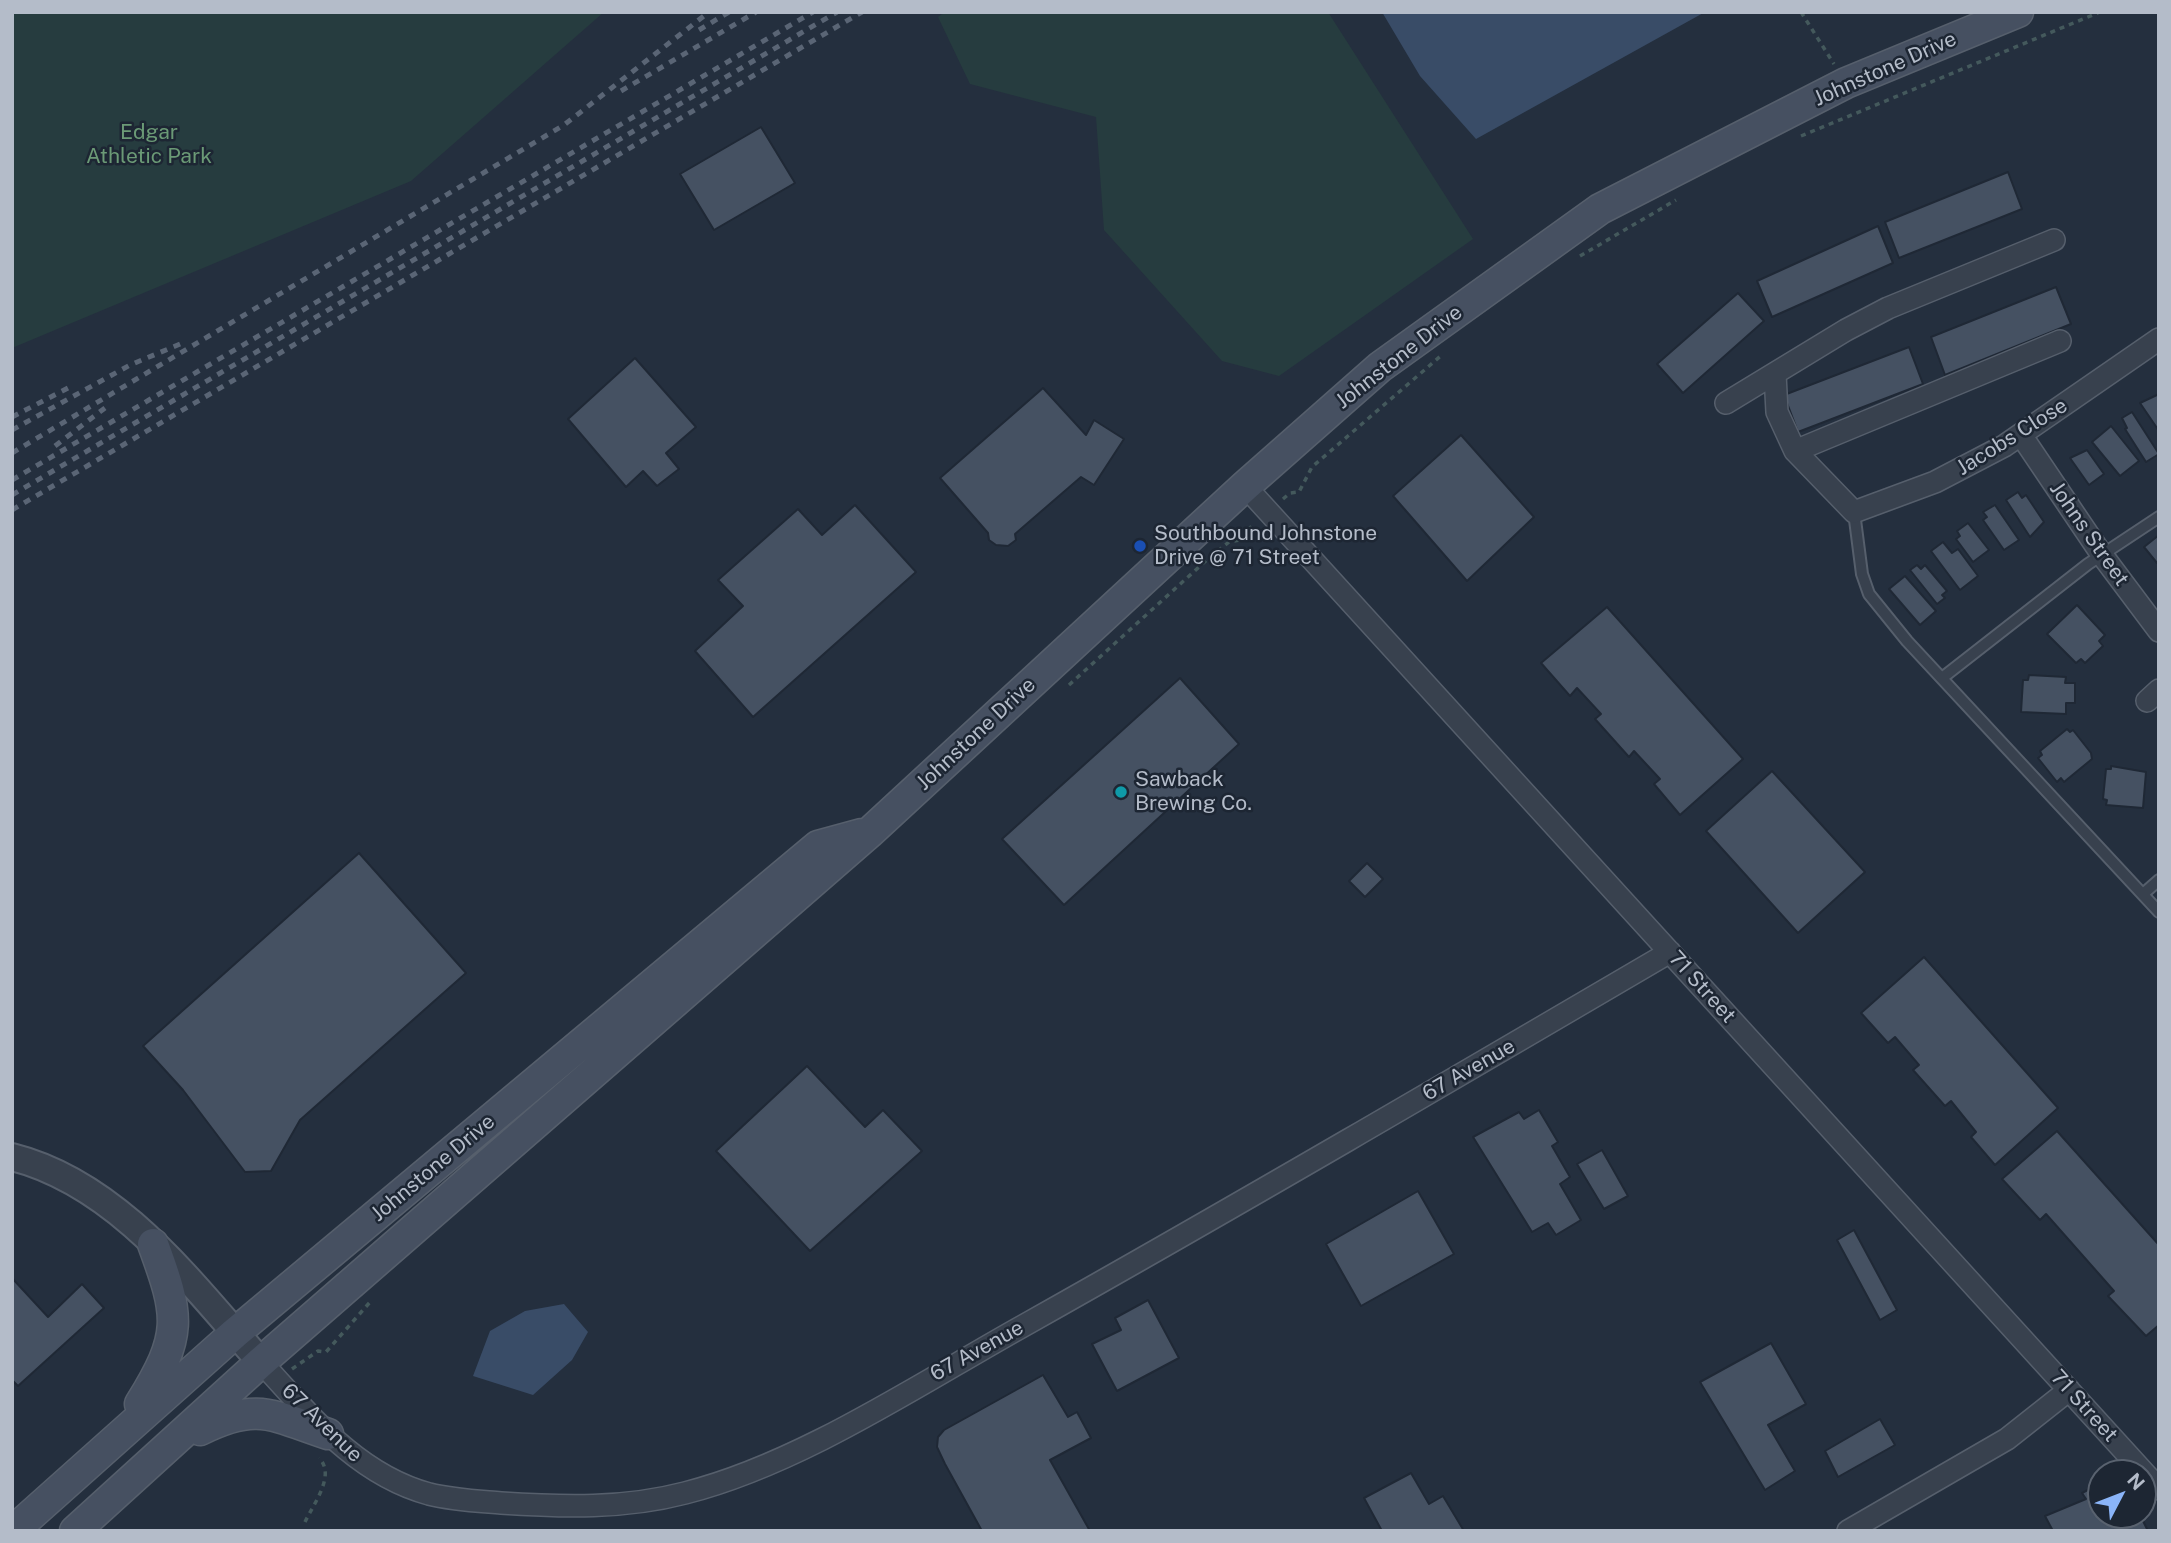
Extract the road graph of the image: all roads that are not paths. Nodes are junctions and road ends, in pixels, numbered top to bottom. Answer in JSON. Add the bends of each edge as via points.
{"nodes":[{"id":1,"x":2018,"y":12,"type":"edge"},
{"id":2,"x":2054,"y":240,"type":"dead end"},
{"id":3,"x":2159,"y":339,"type":"edge"},
{"id":4,"x":2060,"y":341,"type":"dead end"},
{"id":5,"x":1775,"y":374,"type":"junction"},
{"id":6,"x":1726,"y":403,"type":"dead end"},
{"id":7,"x":2021,"y":435,"type":"junction"},
{"id":8,"x":1795,"y":451,"type":"junction"},
{"id":9,"x":1245,"y":486,"type":"junction"},
{"id":10,"x":1854,"y":512,"type":"junction"},
{"id":11,"x":2159,"y":517,"type":"edge"},
{"id":12,"x":2102,"y":555,"type":"junction"},
{"id":13,"x":2159,"y":631,"type":"edge"},
{"id":14,"x":1942,"y":678,"type":"junction"},
{"id":15,"x":869,"y":833,"type":"junction"},
{"id":16,"x":2159,"y":880,"type":"edge"},
{"id":17,"x":2143,"y":894,"type":"junction"},
{"id":18,"x":2159,"y":912,"type":"edge"},
{"id":19,"x":1671,"y":952,"type":"junction"},
{"id":20,"x":12,"y":1157,"type":"edge"},
{"id":21,"x":153,"y":1244,"type":"junction"},
{"id":22,"x":235,"y":1333,"type":"junction"},
{"id":23,"x":261,"y":1362,"type":"junction"},
{"id":24,"x":2070,"y":1390,"type":"junction"},
{"id":25,"x":124,"y":1430,"type":"junction"},
{"id":26,"x":171,"y":1444,"type":"junction"},
{"id":27,"x":321,"y":1444,"type":"junction"},
{"id":28,"x":2159,"y":1489,"type":"edge"},
{"id":29,"x":13,"y":1531,"type":"edge"},
{"id":30,"x":75,"y":1531,"type":"edge"},
{"id":31,"x":1848,"y":1531,"type":"edge"}],
"edges":[{"from":1,"to":9,"type":"main road","name":"Johnstone Drive","via":[[1846,83],[1600,209],[1380,367]]},
{"from":2,"to":5,"type":"street","via":[[1888,308]]},
{"from":3,"to":7,"type":"street","name":"Jacobs Close"},
{"from":4,"to":8,"type":"street"},
{"from":5,"to":6,"type":"street"},
{"from":5,"to":8,"type":"street","via":[[1777,412]]},
{"from":7,"to":10,"type":"street","name":"Jacobs Close","via":[[1953,474]]},
{"from":7,"to":12,"type":"street","name":"Johns Street"},
{"from":8,"to":10,"type":"street"},
{"from":9,"to":15,"type":"main road","name":"Johnstone Drive"},
{"from":9,"to":19,"type":"street","name":"71 Street"},
{"from":10,"to":14,"type":"lane","via":[[1869,594]]},
{"from":11,"to":12,"type":"lane"},
{"from":12,"to":13,"type":"street","name":"Johns Street"},
{"from":12,"to":14,"type":"lane"},
{"from":14,"to":17,"type":"lane"},
{"from":15,"to":22,"type":"main road","name":"Johnstone Drive","via":[[818,846]]},
{"from":15,"to":23,"type":"main road","name":"Johnstone Drive"},
{"from":16,"to":17,"type":"lane"},
{"from":17,"to":18,"type":"lane"},
{"from":19,"to":24,"type":"street","name":"71 Street"},
{"from":19,"to":27,"type":"street","name":"67 Avenue","via":[[1203,1225],[830,1434],[719,1482],[685,1493],[579,1508],[461,1500],[431,1495]]},
{"from":20,"to":21,"type":"street","via":[[86,1189]]},
{"from":21,"to":22,"type":"street"},
{"from":21,"to":25,"type":"main road","via":[[173,1298],[173,1335],[160,1373]]},
{"from":22,"to":23,"type":"street"},
{"from":22,"to":25,"type":"main road","name":"Johnstone Drive"},
{"from":23,"to":26,"type":"main road","name":"Johnstone Drive"},
{"from":23,"to":27,"type":"street","name":"67 Avenue"},
{"from":24,"to":28,"type":"street","name":"71 Street"},
{"from":24,"to":31,"type":"street","via":[[2007,1439]]},
{"from":25,"to":29,"type":"main road","name":"Johnstone Drive"},
{"from":26,"to":27,"type":"main road","via":[[225,1418],[256,1411]]},
{"from":26,"to":30,"type":"main road","name":"Johnstone Drive"}]}
